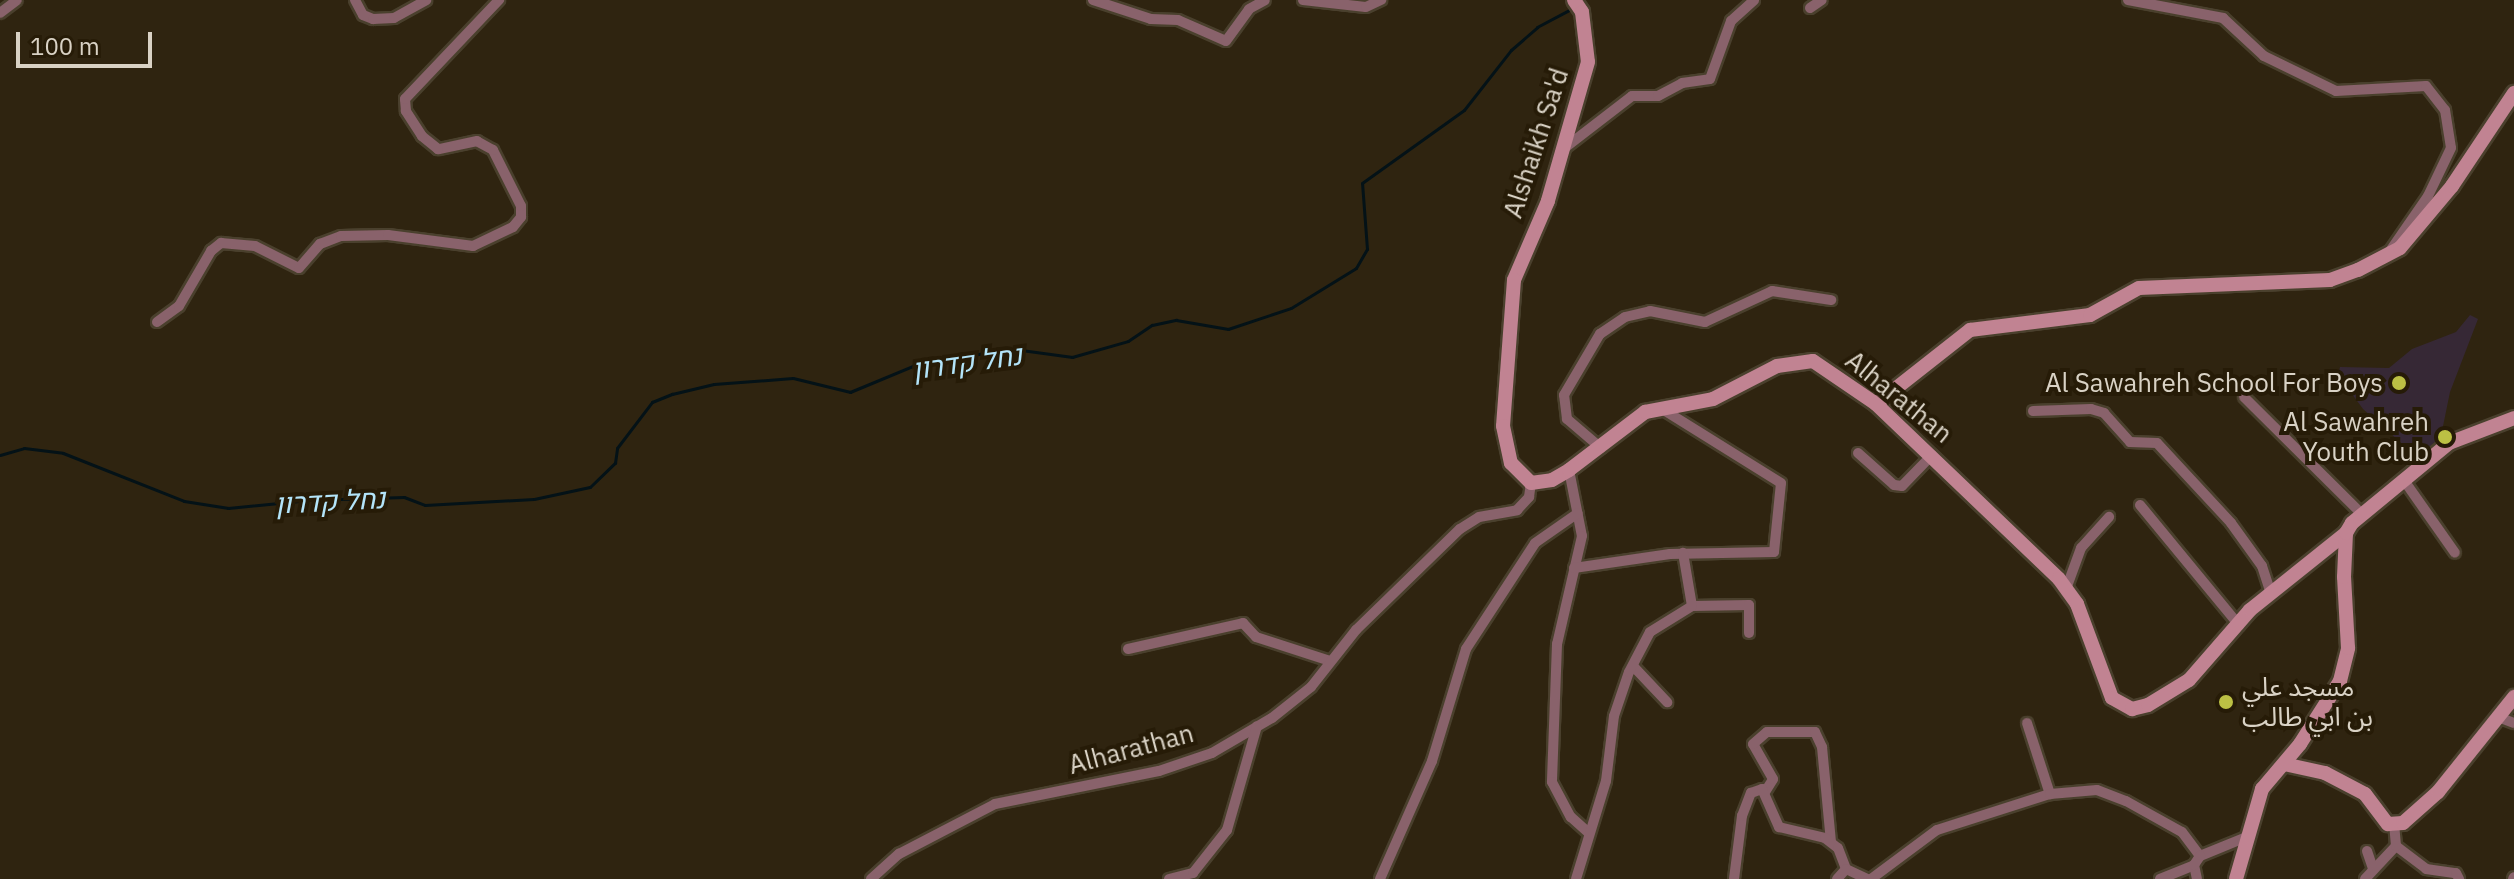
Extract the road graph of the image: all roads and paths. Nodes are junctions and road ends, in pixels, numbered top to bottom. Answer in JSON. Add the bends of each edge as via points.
{"nodes":[{"id":1,"x":17,"y":0,"type":"edge"},
{"id":2,"x":355,"y":0,"type":"edge"},
{"id":3,"x":426,"y":0,"type":"edge"},
{"id":4,"x":499,"y":0,"type":"edge"},
{"id":5,"x":1093,"y":0,"type":"edge"},
{"id":6,"x":1265,"y":0,"type":"edge"},
{"id":7,"x":1303,"y":0,"type":"edge"},
{"id":8,"x":1381,"y":0,"type":"edge"},
{"id":9,"x":1754,"y":0,"type":"edge"},
{"id":10,"x":1822,"y":0,"type":"edge"},
{"id":11,"x":2128,"y":0,"type":"edge"},
{"id":12,"x":2166,"y":0,"type":"edge"},
{"id":13,"x":1108,"y":2,"type":"edge"},
{"id":14,"x":1578,"y":6,"type":"edge"},
{"id":15,"x":1810,"y":8,"type":"dead end"},
{"id":16,"x":2178,"y":10,"type":"junction"},
{"id":17,"x":0,"y":13,"type":"edge"},
{"id":18,"x":2514,"y":93,"type":"edge"},
{"id":19,"x":1561,"y":150,"type":"junction"},
{"id":20,"x":2386,"y":256,"type":"junction"},
{"id":21,"x":1831,"y":300,"type":"dead end"},
{"id":22,"x":157,"y":322,"type":"dead end"},
{"id":23,"x":2244,"y":397,"type":"dead end"},
{"id":24,"x":1876,"y":404,"type":"junction"},
{"id":25,"x":1662,"y":409,"type":"junction"},
{"id":26,"x":2033,"y":411,"type":"dead end"},
{"id":27,"x":2514,"y":418,"type":"edge"},
{"id":28,"x":1601,"y":448,"type":"junction"},
{"id":29,"x":1858,"y":453,"type":"dead end"},
{"id":30,"x":1932,"y":455,"type":"junction"},
{"id":31,"x":1569,"y":470,"type":"junction"},
{"id":32,"x":2403,"y":479,"type":"junction"},
{"id":33,"x":1531,"y":483,"type":"junction"},
{"id":34,"x":2140,"y":505,"type":"dead end"},
{"id":35,"x":1578,"y":513,"type":"junction"},
{"id":36,"x":2361,"y":513,"type":"junction"},
{"id":37,"x":2109,"y":517,"type":"dead end"},
{"id":38,"x":2346,"y":533,"type":"junction"},
{"id":39,"x":1683,"y":553,"type":"junction"},
{"id":40,"x":2455,"y":553,"type":"dead end"},
{"id":41,"x":1574,"y":568,"type":"junction"},
{"id":42,"x":2066,"y":589,"type":"junction"},
{"id":43,"x":2271,"y":593,"type":"junction"},
{"id":44,"x":1692,"y":606,"type":"junction"},
{"id":45,"x":2239,"y":625,"type":"junction"},
{"id":46,"x":1749,"y":633,"type":"dead end"},
{"id":47,"x":1128,"y":649,"type":"dead end"},
{"id":48,"x":1330,"y":661,"type":"junction"},
{"id":49,"x":1633,"y":666,"type":"junction"},
{"id":50,"x":2514,"y":697,"type":"edge"},
{"id":51,"x":1667,"y":702,"type":"dead end"},
{"id":52,"x":2507,"y":720,"type":"edge"},
{"id":53,"x":2027,"y":723,"type":"dead end"},
{"id":54,"x":1257,"y":726,"type":"junction"},
{"id":55,"x":2284,"y":764,"type":"junction"},
{"id":56,"x":1765,"y":792,"type":"junction"},
{"id":57,"x":2050,"y":794,"type":"junction"},
{"id":58,"x":2394,"y":825,"type":"junction"},
{"id":59,"x":1589,"y":833,"type":"junction"},
{"id":60,"x":2244,"y":838,"type":"junction"},
{"id":61,"x":1831,"y":842,"type":"junction"},
{"id":62,"x":2396,"y":846,"type":"junction"},
{"id":63,"x":2367,"y":851,"type":"dead end"},
{"id":64,"x":2197,"y":860,"type":"junction"},
{"id":65,"x":2373,"y":868,"type":"junction"},
{"id":66,"x":1846,"y":869,"type":"junction"},
{"id":67,"x":2423,"y":874,"type":"edge"},
{"id":68,"x":871,"y":879,"type":"edge"},
{"id":69,"x":1169,"y":879,"type":"edge"},
{"id":70,"x":1380,"y":879,"type":"edge"},
{"id":71,"x":1576,"y":879,"type":"edge"},
{"id":72,"x":1734,"y":879,"type":"edge"},
{"id":73,"x":1837,"y":879,"type":"edge"},
{"id":74,"x":1869,"y":879,"type":"edge"},
{"id":75,"x":2160,"y":879,"type":"edge"},
{"id":76,"x":2197,"y":879,"type":"edge"},
{"id":77,"x":2236,"y":879,"type":"edge"},
{"id":78,"x":2365,"y":879,"type":"edge"},
{"id":79,"x":2459,"y":879,"type":"edge"}],
"edges":[{"from":1,"to":17,"type":"street"},
{"from":2,"to":3,"type":"street","via":[[363,15],[373,19],[394,18]]},
{"from":4,"to":22,"type":"street","via":[[405,99],[406,111],[422,136],[438,149],[477,141],[493,150],[521,206],[513,227],[473,246],[388,235],[341,236],[320,244],[299,268],[255,246],[221,243],[179,306]]},
{"from":5,"to":13,"type":"street"},
{"from":6,"to":13,"type":"street","via":[[1249,9],[1226,41],[1178,20],[1151,19]]},
{"from":7,"to":8,"type":"street","via":[[1366,7]]},
{"from":9,"to":19,"type":"street","via":[[1731,21],[1710,79],[1682,83],[1658,96],[1632,96]]},
{"from":10,"to":15,"type":"street"},
{"from":11,"to":16,"type":"street"},
{"from":12,"to":16,"type":"street"},
{"from":14,"to":19,"type":"street","name":"Alshaikh Sa'd","via":[[1588,62]]},
{"from":16,"to":20,"type":"street","via":[[2223,18],[2264,56],[2336,91],[2426,86],[2445,110],[2451,148],[2428,196]]},
{"from":18,"to":20,"type":"street","via":[[2452,186]]},
{"from":19,"to":33,"type":"street","name":"Alshaikh Sa'd","via":[[1548,201],[1514,280],[1503,426],[1511,463]]},
{"from":20,"to":24,"type":"street","via":[[2330,280],[2139,288],[2090,315],[1970,330]]},
{"from":21,"to":28,"type":"street","via":[[1772,291],[1705,322],[1650,311],[1625,317],[1600,334],[1564,395],[1567,419]]},
{"from":23,"to":36,"type":"street"},
{"from":24,"to":25,"type":"street","name":"Alharathan","via":[[1828,370],[1804,362],[1777,366],[1713,399]]},
{"from":24,"to":30,"type":"street","name":"Alharathan"},
{"from":25,"to":28,"type":"street","name":"Alharathan","via":[[1630,419]]},
{"from":25,"to":39,"type":"street","via":[[1781,483],[1774,552]]},
{"from":26,"to":43,"type":"street","via":[[2091,409],[2104,413],[2130,442],[2157,443],[2231,523],[2262,566]]},
{"from":27,"to":32,"type":"street","name":"Alharathan","via":[[2449,443]]},
{"from":28,"to":31,"type":"street","name":"Alharathan"},
{"from":29,"to":30,"type":"street","via":[[1902,486]]},
{"from":30,"to":42,"type":"street","name":"Alharathan"},
{"from":31,"to":33,"type":"street","name":"Alharathan"},
{"from":31,"to":35,"type":"street"},
{"from":32,"to":36,"type":"street","name":"Alharathan"},
{"from":32,"to":40,"type":"street"},
{"from":33,"to":48,"type":"street","name":"Alharathan","via":[[1529,497],[1517,510],[1479,517],[1460,529]]},
{"from":34,"to":45,"type":"street"},
{"from":35,"to":41,"type":"street","via":[[1582,536]]},
{"from":35,"to":70,"type":"street","via":[[1535,543],[1466,649],[1432,761]]},
{"from":36,"to":38,"type":"street","name":"Alharathan"},
{"from":37,"to":42,"type":"street","via":[[2081,548]]},
{"from":38,"to":43,"type":"street","name":"Alharathan"},
{"from":38,"to":55,"type":"street","via":[[2348,648],[2340,681]]},
{"from":39,"to":41,"type":"street"},
{"from":39,"to":44,"type":"street"},
{"from":41,"to":59,"type":"street","via":[[1557,644],[1552,782],[1571,817]]},
{"from":42,"to":45,"type":"street","name":"Alharathan","via":[[2077,604],[2112,698],[2132,709],[2189,680]]},
{"from":43,"to":45,"type":"street","name":"Alharathan"},
{"from":44,"to":46,"type":"street","via":[[1749,605]]},
{"from":44,"to":49,"type":"street","via":[[1650,632]]},
{"from":47,"to":48,"type":"street","via":[[1243,623],[1256,637]]},
{"from":48,"to":54,"type":"street","name":"Alharathan","via":[[1311,687]]},
{"from":49,"to":51,"type":"street"},
{"from":49,"to":59,"type":"street","via":[[1614,716],[1606,781]]},
{"from":50,"to":52,"type":"street"},
{"from":52,"to":58,"type":"street","via":[[2438,792]]},
{"from":53,"to":57,"type":"street"},
{"from":54,"to":68,"type":"street","name":"Alharathan","via":[[1212,753],[1159,771],[995,804],[899,854]]},
{"from":54,"to":69,"type":"street","via":[[1227,830],[1193,873]]},
{"from":55,"to":58,"type":"street","via":[[2325,773],[2365,794]]},
{"from":55,"to":60,"type":"street","via":[[2262,789]]},
{"from":56,"to":61,"type":"street","via":[[1779,827]]},
{"from":56,"to":61,"type":"street","via":[[1773,779],[1753,744],[1767,732],[1815,732],[1822,747]]},
{"from":56,"to":72,"type":"street","via":[[1751,793],[1742,816]]},
{"from":57,"to":64,"type":"street","via":[[2097,790],[2126,801],[2182,832]]},
{"from":57,"to":74,"type":"street","via":[[1937,830]]},
{"from":58,"to":62,"type":"street"},
{"from":59,"to":71,"type":"street"},
{"from":60,"to":64,"type":"street"},
{"from":60,"to":77,"type":"street"},
{"from":61,"to":66,"type":"street"},
{"from":62,"to":65,"type":"street"},
{"from":62,"to":67,"type":"street"},
{"from":63,"to":65,"type":"street"},
{"from":64,"to":75,"type":"street"},
{"from":64,"to":76,"type":"street"},
{"from":65,"to":78,"type":"street"},
{"from":66,"to":73,"type":"street"},
{"from":66,"to":74,"type":"street"},
{"from":67,"to":79,"type":"street","via":[[2456,873]]}]}
